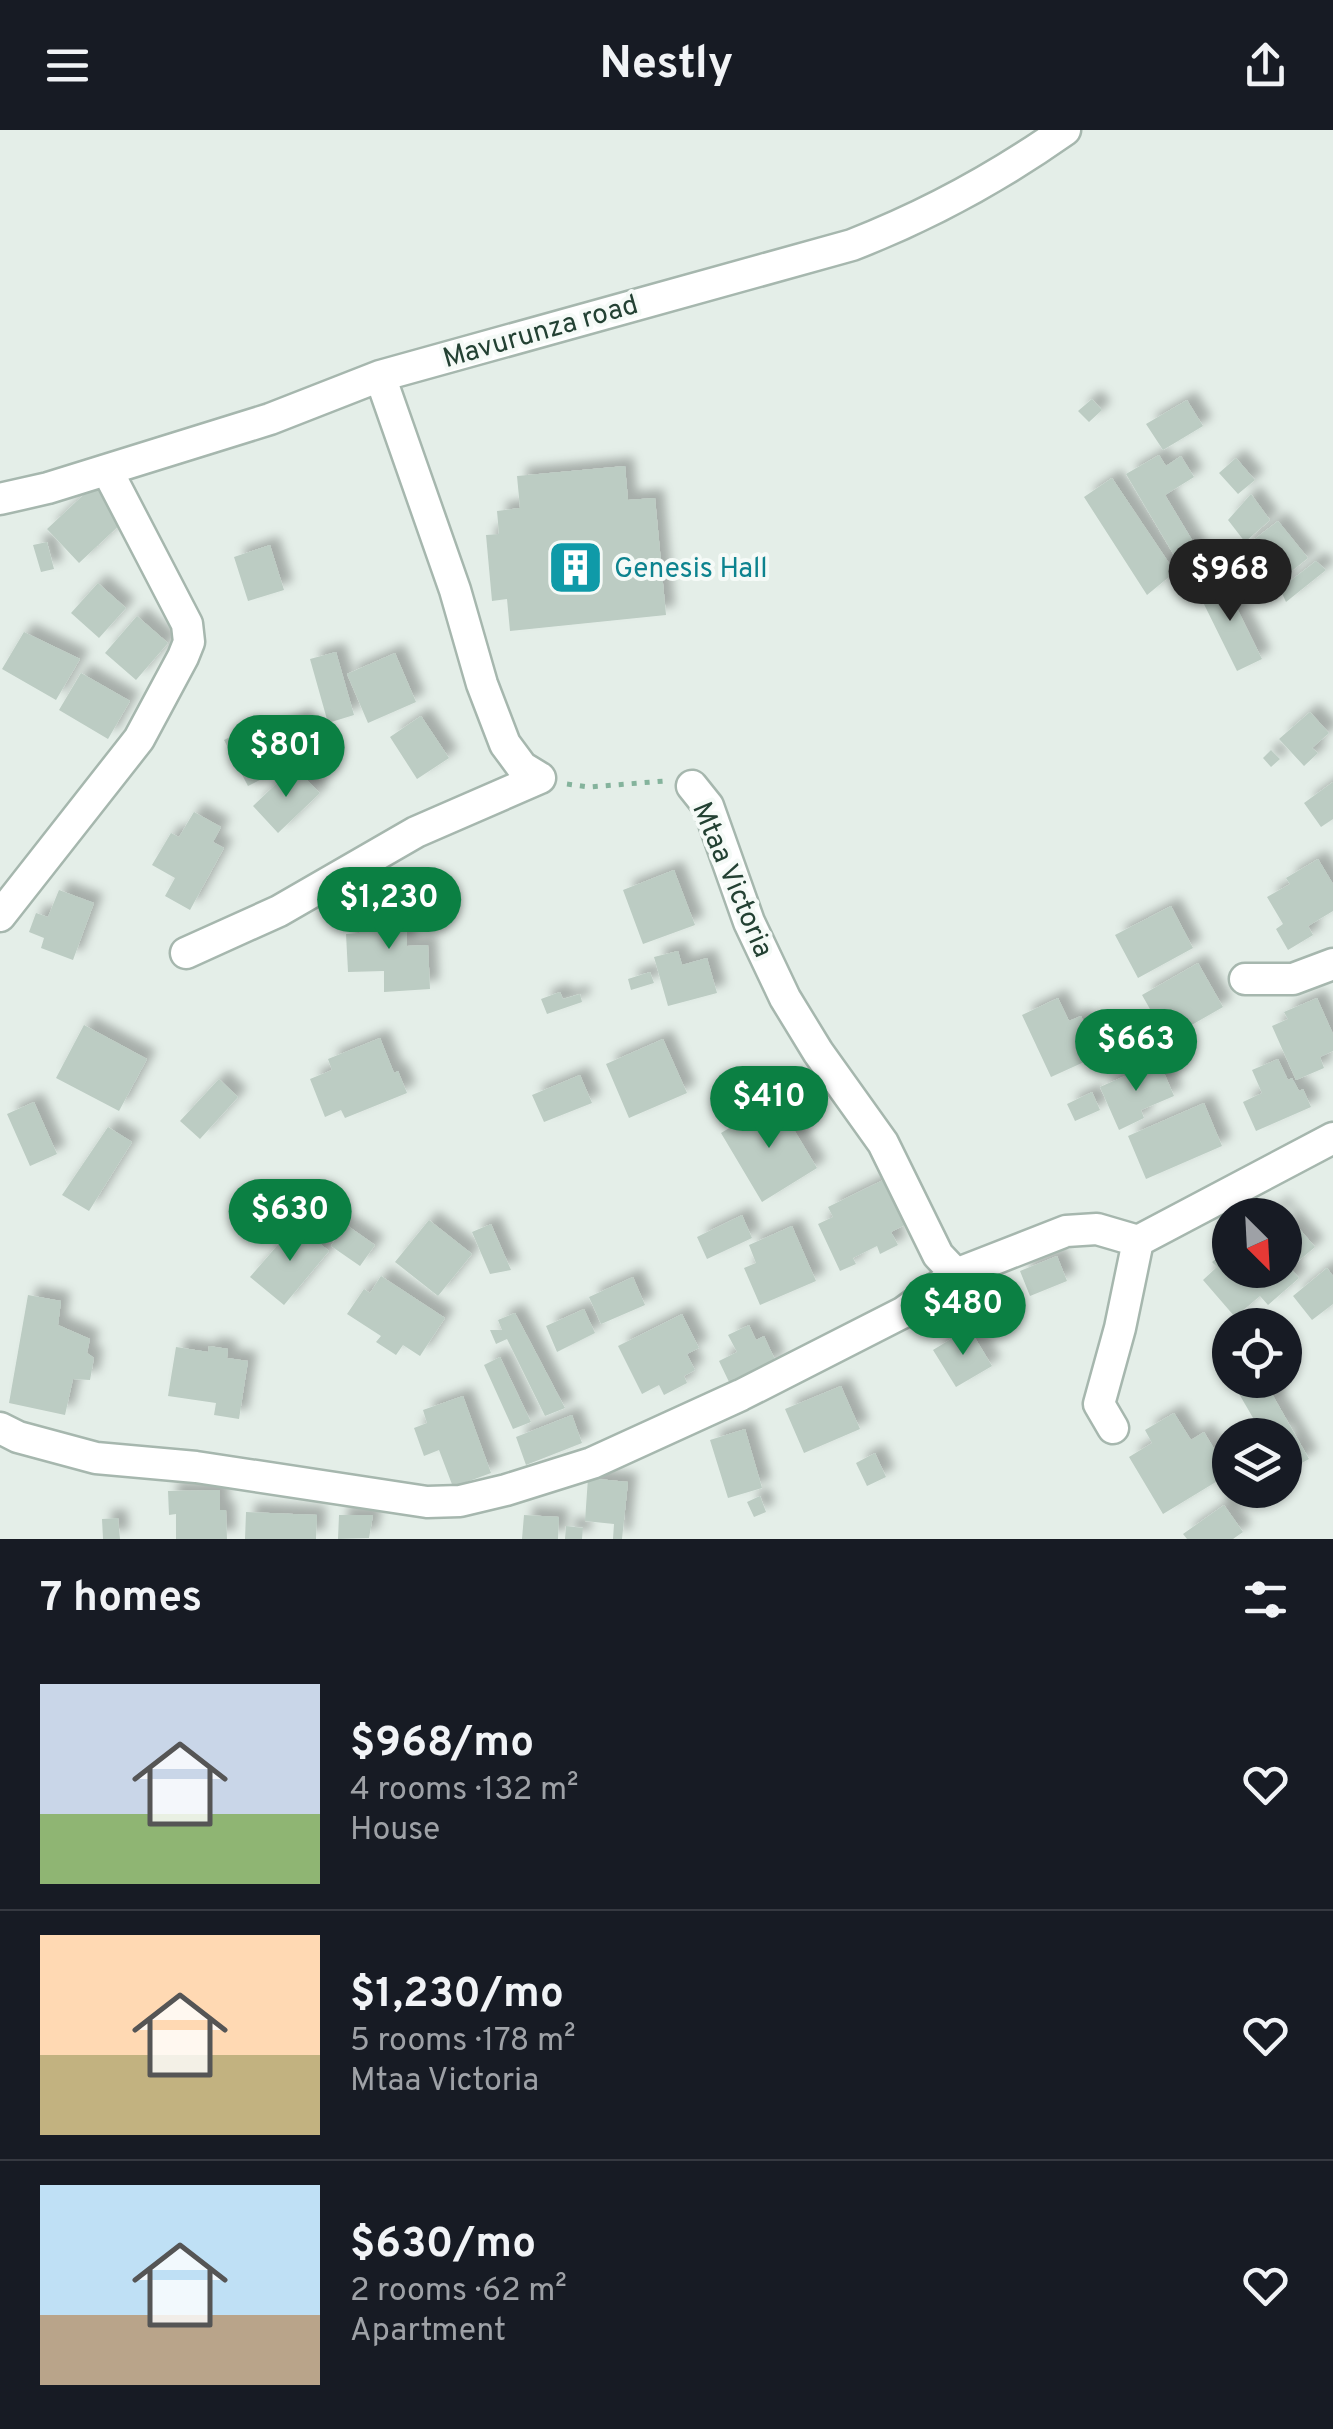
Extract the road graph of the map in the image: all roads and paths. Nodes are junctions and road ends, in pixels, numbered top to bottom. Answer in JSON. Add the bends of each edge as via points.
{"nodes":[{"id":1,"x":1064,"y":130,"type":"edge"},
{"id":2,"x":380,"y":376,"type":"junction"},
{"id":3,"x":107,"y":470,"type":"junction"},
{"id":4,"x":0,"y":500,"type":"edge"},
{"id":5,"x":540,"y":778,"type":"junction"},
{"id":6,"x":692,"y":786,"type":"joint"},
{"id":7,"x":0,"y":916,"type":"edge"},
{"id":8,"x":186,"y":954,"type":"dead end"},
{"id":9,"x":1333,"y":964,"type":"edge"},
{"id":10,"x":1245,"y":979,"type":"dead end"},
{"id":11,"x":1333,"y":1138,"type":"edge"},
{"id":12,"x":1138,"y":1240,"type":"junction"},
{"id":13,"x":956,"y":1274,"type":"junction"},
{"id":14,"x":0,"y":1428,"type":"edge"},
{"id":15,"x":1113,"y":1428,"type":"dead end"}],
"edges":[{"from":1,"to":2,"type":"street","name":"Mavurunza road","via":[[984,185],[852,245]]},
{"from":2,"to":3,"type":"street","name":"Mavurunza road"},
{"from":2,"to":5,"type":"street","via":[[505,744]]},
{"from":3,"to":4,"type":"street","name":"Mavurunza road"},
{"from":3,"to":7,"type":"street","via":[[187,624],[188,642],[139,739]]},
{"from":5,"to":6,"type":"path","name":"Mtaa Victoria","via":[[589,787],[680,781]]},
{"from":5,"to":8,"type":"street","via":[[416,832],[278,911]]},
{"from":6,"to":13,"type":"street","name":"Mtaa Victoria","via":[[708,806],[749,922],[785,998],[882,1143],[938,1255]]},
{"from":9,"to":10,"type":"street","via":[[1293,979]]},
{"from":11,"to":12,"type":"street"},
{"from":12,"to":13,"type":"street","via":[[1096,1229],[1066,1231]]},
{"from":12,"to":15,"type":"street","via":[[1099,1404]]},
{"from":13,"to":14,"type":"street","via":[[904,1312],[741,1395],[592,1463],[460,1501],[96,1458]]}]}
